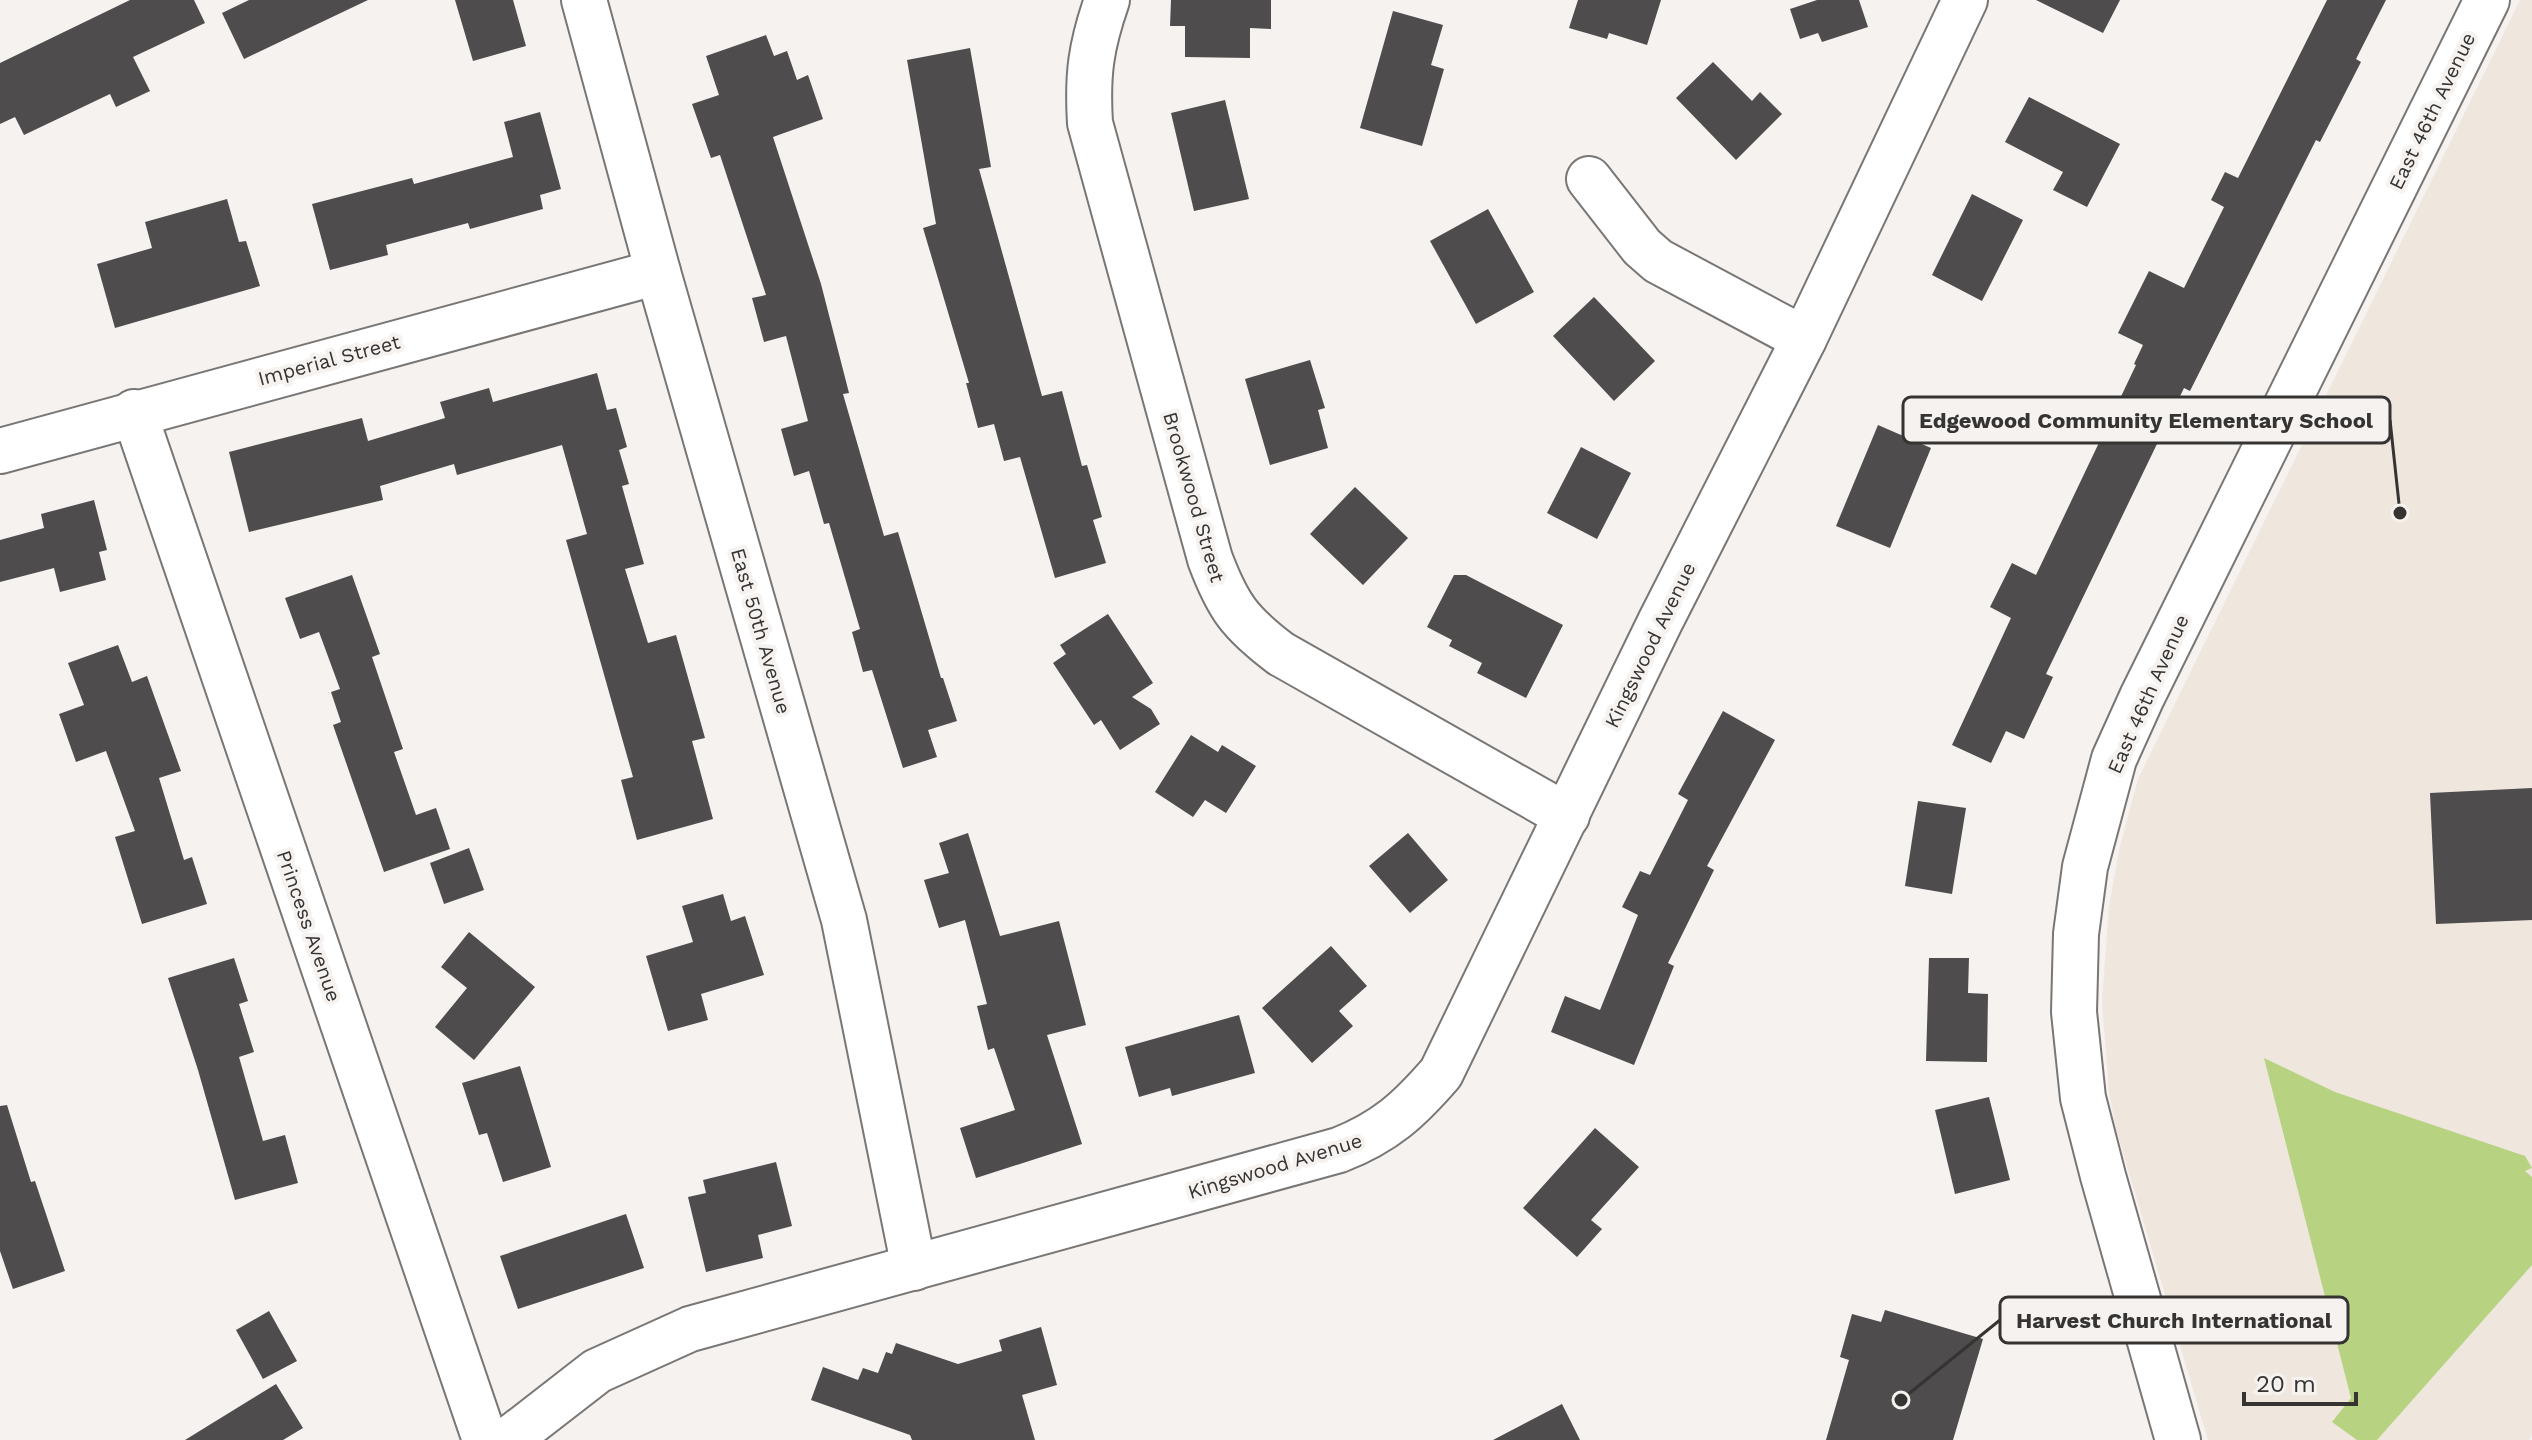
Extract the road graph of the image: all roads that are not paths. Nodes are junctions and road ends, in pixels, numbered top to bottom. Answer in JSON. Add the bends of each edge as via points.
{"nodes":[{"id":1,"x":584,"y":0,"type":"edge"},
{"id":2,"x":1107,"y":0,"type":"edge"},
{"id":3,"x":1965,"y":0,"type":"edge"},
{"id":4,"x":2487,"y":0,"type":"edge"},
{"id":5,"x":1589,"y":179,"type":"dead end"},
{"id":6,"x":658,"y":272,"type":"junction"},
{"id":7,"x":1804,"y":339,"type":"junction"},
{"id":8,"x":134,"y":412,"type":"junction"},
{"id":9,"x":0,"y":451,"type":"edge"},
{"id":10,"x":1567,"y":816,"type":"junction"},
{"id":11,"x":914,"y":1268,"type":"junction"},
{"id":12,"x":485,"y":1440,"type":"edge"},
{"id":13,"x":508,"y":1440,"type":"edge"},
{"id":14,"x":2178,"y":1440,"type":"edge"}],
"edges":[{"from":1,"to":6,"type":"street","name":"East 50th Avenue"},
{"from":2,"to":10,"type":"street","name":"Brookwood Street","via":[[1090,55],[1090,123],[1223,593],[1240,620],[1281,654]]},
{"from":3,"to":7,"type":"street","name":"Kingswood Avenue"},
{"from":4,"to":14,"type":"street","name":"East 46th Avenue","via":[[2142,697],[2114,759],[2085,867],[2074,1012],[2081,1088]]},
{"from":5,"to":7,"type":"street","via":[[1658,261]]},
{"from":6,"to":8,"type":"street","name":"Imperial Street"},
{"from":6,"to":11,"type":"street","name":"East 50th Avenue","via":[[844,920]]},
{"from":7,"to":10,"type":"street","name":"Kingswood Avenue"},
{"from":8,"to":9,"type":"street","name":"Imperial Street"},
{"from":8,"to":12,"type":"street","name":"Princess Avenue"},
{"from":10,"to":11,"type":"street","name":"Kingswood Avenue","via":[[1441,1073],[1394,1123],[1339,1150]]},
{"from":11,"to":13,"type":"street","name":"Kingswood Avenue","via":[[690,1329],[597,1371]]}]}
